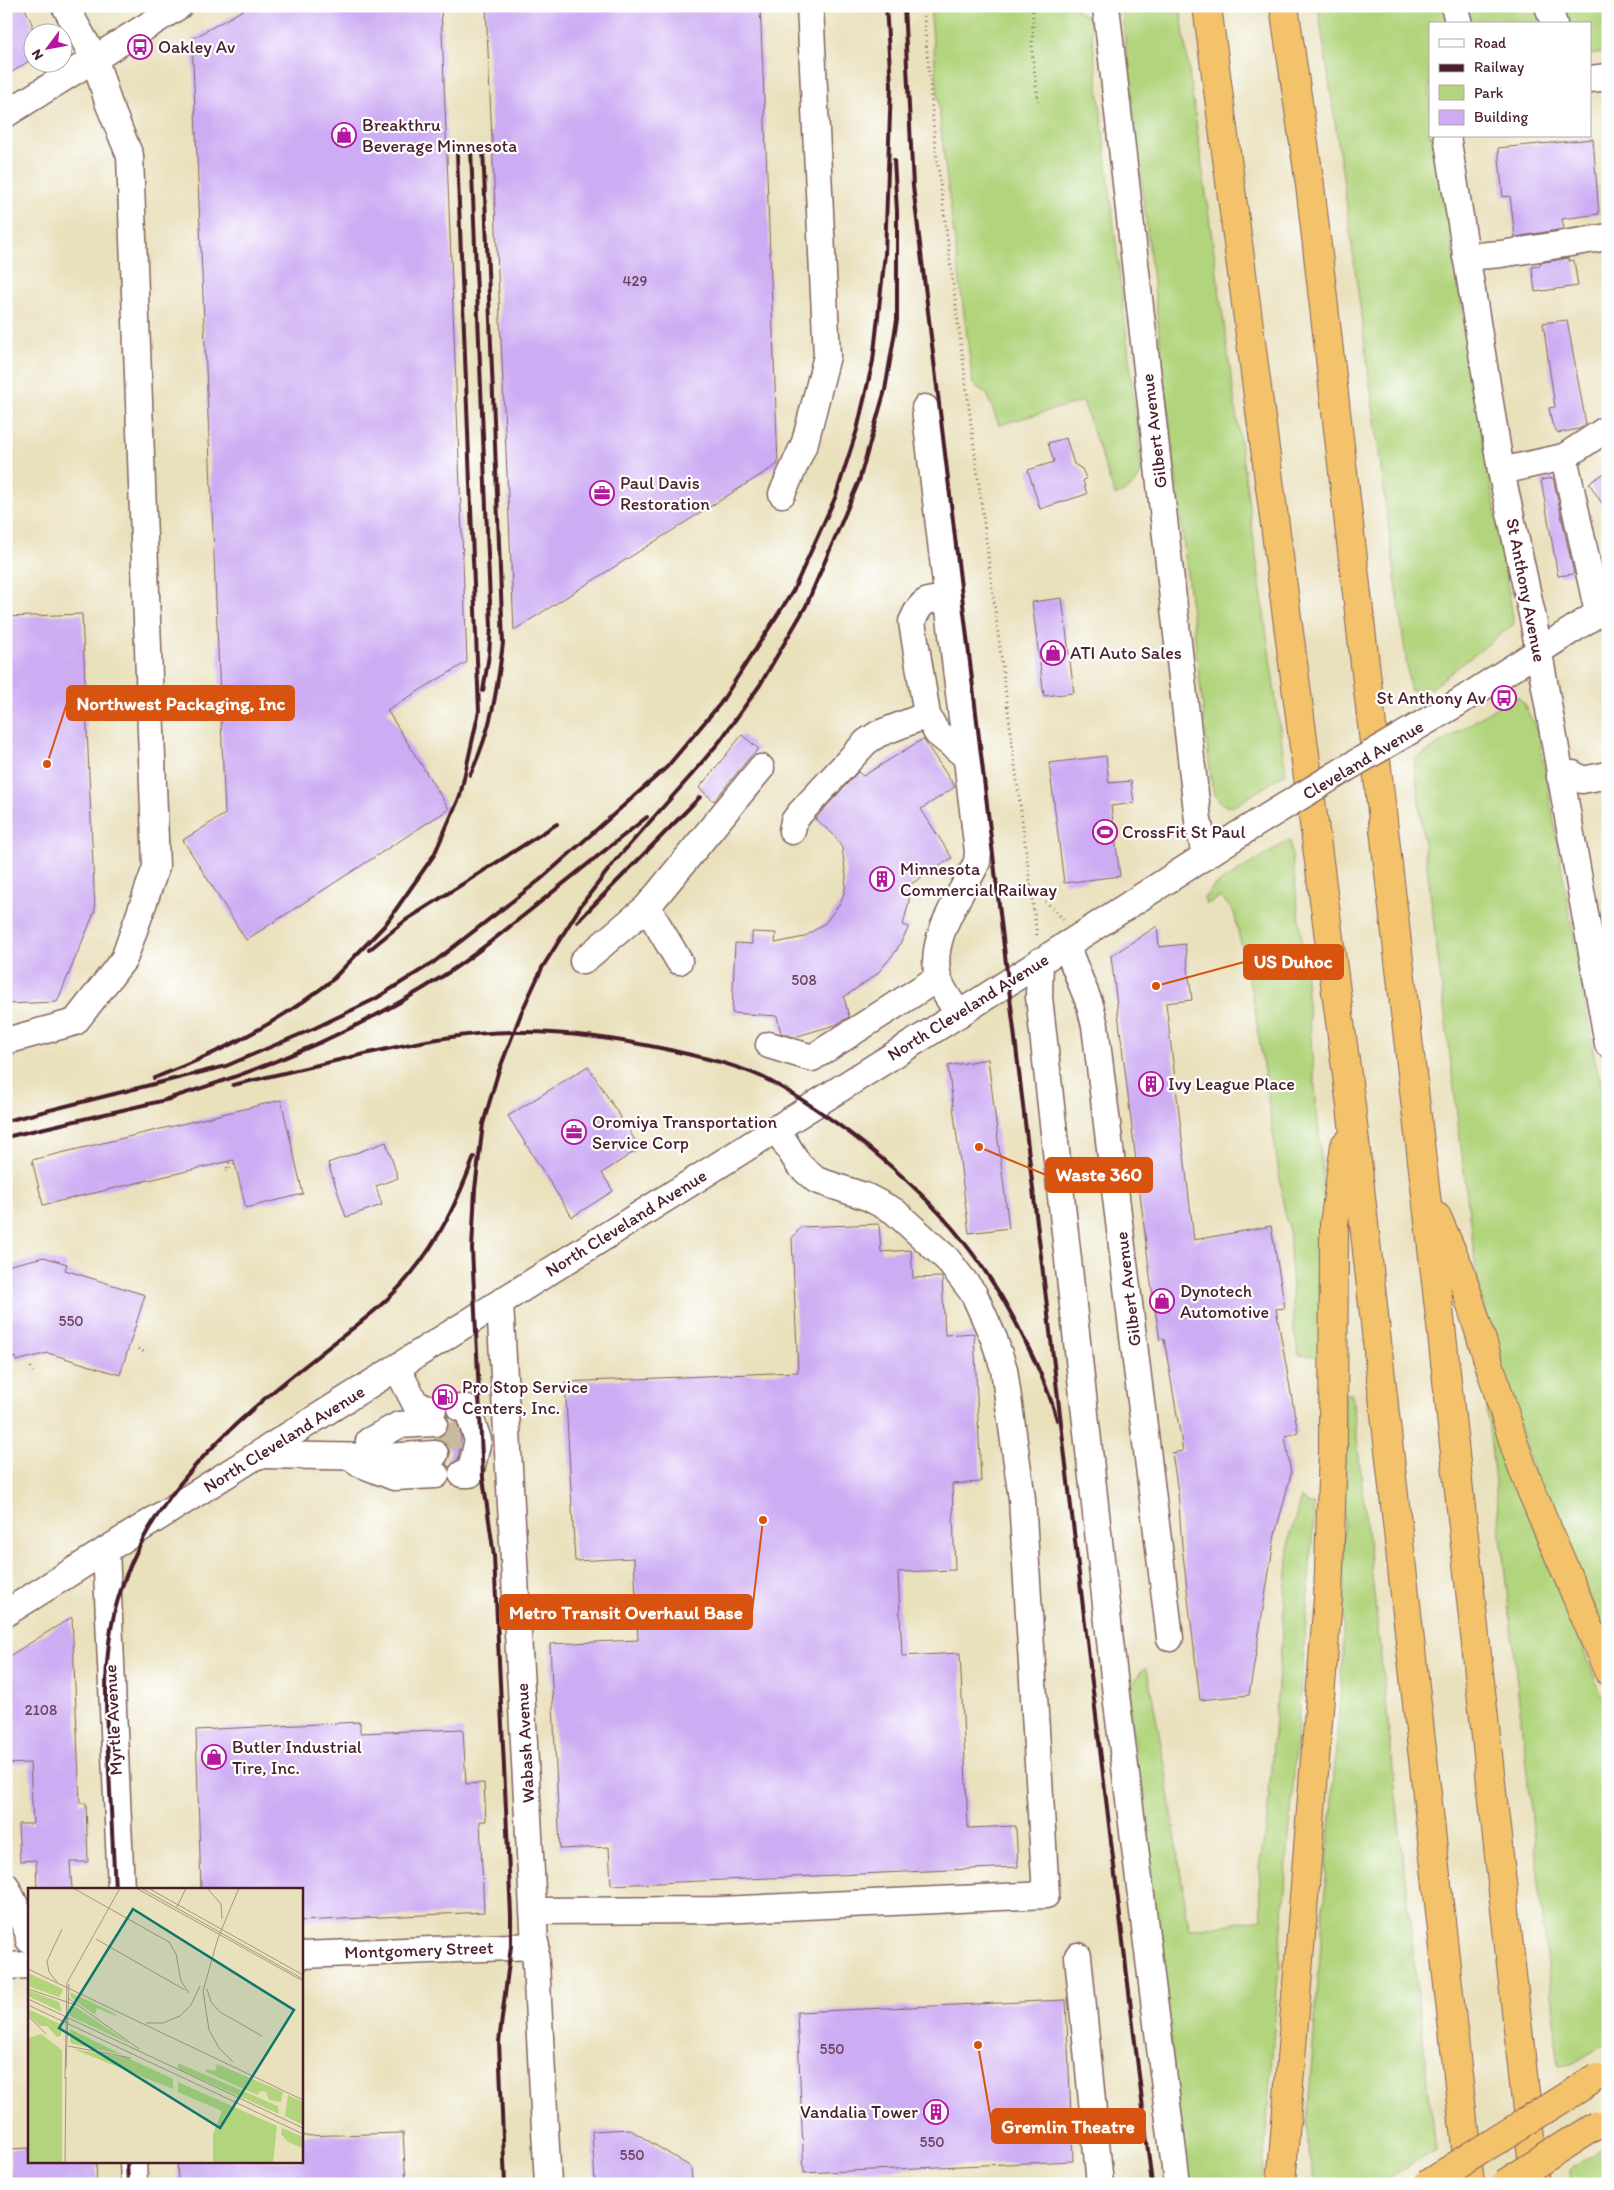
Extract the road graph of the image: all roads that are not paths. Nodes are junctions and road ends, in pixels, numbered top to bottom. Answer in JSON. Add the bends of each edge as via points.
{"nodes":[{"id":1,"x":65,"y":6,"type":"edge"},
{"id":2,"x":179,"y":6,"type":"edge"},
{"id":3,"x":810,"y":6,"type":"edge"},
{"id":4,"x":1106,"y":6,"type":"edge"},
{"id":5,"x":1207,"y":6,"type":"edge"},
{"id":6,"x":1284,"y":6,"type":"edge"},
{"id":7,"x":1454,"y":6,"type":"edge"},
{"id":8,"x":1548,"y":6,"type":"edge"},
{"id":9,"x":1458,"y":22,"type":"edge"},
{"id":10,"x":1553,"y":22,"type":"edge"},
{"id":11,"x":95,"y":59,"type":"junction"},
{"id":12,"x":1608,"y":77,"type":"edge"},
{"id":13,"x":1592,"y":79,"type":"edge"},
{"id":14,"x":6,"y":114,"type":"edge"},
{"id":15,"x":1447,"y":138,"type":"edge"},
{"id":16,"x":1608,"y":238,"type":"edge"},
{"id":17,"x":1466,"y":257,"type":"junction"},
{"id":18,"x":926,"y":408,"type":"dead end"},
{"id":19,"x":1608,"y":428,"type":"edge"},
{"id":20,"x":1564,"y":457,"type":"junction"},
{"id":21,"x":1502,"y":471,"type":"junction"},
{"id":22,"x":782,"y":494,"type":"dead end"},
{"id":23,"x":948,"y":602,"type":"junction"},
{"id":24,"x":1603,"y":610,"type":"edge"},
{"id":25,"x":1538,"y":651,"type":"junction"},
{"id":26,"x":927,"y":715,"type":"junction"},
{"id":27,"x":967,"y":757,"type":"junction"},
{"id":28,"x":1608,"y":759,"type":"edge"},
{"id":29,"x":761,"y":768,"type":"dead end"},
{"id":30,"x":1608,"y":775,"type":"edge"},
{"id":31,"x":1567,"y":776,"type":"junction"},
{"id":32,"x":792,"y":831,"type":"dead end"},
{"id":33,"x":1244,"y":832,"type":"joint"},
{"id":34,"x":1205,"y":856,"type":"junction"},
{"id":35,"x":647,"y":907,"type":"junction"},
{"id":36,"x":1071,"y":942,"type":"junction"},
{"id":37,"x":583,"y":960,"type":"dead end"},
{"id":38,"x":679,"y":961,"type":"dead end"},
{"id":39,"x":1040,"y":961,"type":"junction"},
{"id":40,"x":938,"y":978,"type":"junction"},
{"id":41,"x":959,"y":1014,"type":"junction"},
{"id":42,"x":6,"y":1041,"type":"edge"},
{"id":43,"x":1608,"y":1044,"type":"edge"},
{"id":44,"x":769,"y":1045,"type":"dead end"},
{"id":45,"x":1351,"y":1106,"type":"junction"},
{"id":46,"x":776,"y":1128,"type":"junction"},
{"id":47,"x":1425,"y":1190,"type":"junction"},
{"id":48,"x":500,"y":1303,"type":"junction"},
{"id":49,"x":397,"y":1368,"type":"junction"},
{"id":50,"x":431,"y":1434,"type":"junction"},
{"id":51,"x":507,"y":1438,"type":"junction"},
{"id":52,"x":464,"y":1439,"type":"tunnel mouth"},
{"id":53,"x":369,"y":1441,"type":"junction"},
{"id":54,"x":259,"y":1454,"type":"junction"},
{"id":55,"x":341,"y":1456,"type":"junction"},
{"id":56,"x":106,"y":1550,"type":"junction"},
{"id":57,"x":6,"y":1613,"type":"edge"},
{"id":58,"x":1170,"y":1638,"type":"dead end"},
{"id":59,"x":1608,"y":1671,"type":"edge"},
{"id":60,"x":6,"y":1886,"type":"edge"},
{"id":61,"x":121,"y":1888,"type":"edge"},
{"id":62,"x":534,"y":1911,"type":"junction"},
{"id":63,"x":28,"y":1932,"type":"edge"},
{"id":64,"x":536,"y":1946,"type":"junction"},
{"id":65,"x":302,"y":1954,"type":"edge"},
{"id":66,"x":1078,"y":1956,"type":"dead end"},
{"id":67,"x":28,"y":1965,"type":"edge"},
{"id":68,"x":6,"y":1966,"type":"edge"},
{"id":69,"x":1598,"y":2077,"type":"dead end"},
{"id":70,"x":1597,"y":2125,"type":"dead end"},
{"id":71,"x":1285,"y":2152,"type":"junction"},
{"id":72,"x":133,"y":2162,"type":"edge"},
{"id":73,"x":134,"y":2184,"type":"edge"},
{"id":74,"x":548,"y":2184,"type":"edge"},
{"id":75,"x":1100,"y":2184,"type":"edge"},
{"id":76,"x":1177,"y":2184,"type":"edge"},
{"id":77,"x":1282,"y":2184,"type":"edge"},
{"id":78,"x":1300,"y":2184,"type":"edge"},
{"id":79,"x":1427,"y":2184,"type":"edge"},
{"id":80,"x":1470,"y":2184,"type":"edge"},
{"id":81,"x":1504,"y":2184,"type":"edge"},
{"id":82,"x":1535,"y":2184,"type":"edge"}],
"edges":[{"from":1,"to":11,"type":"street"},
{"from":2,"to":11,"type":"street"},
{"from":3,"to":22,"type":"street","via":[[827,356],[805,442]]},
{"from":4,"to":34,"type":"street","name":"Gilbert Avenue","via":[[1197,810]]},
{"from":5,"to":45,"type":"main road"},
{"from":6,"to":47,"type":"main road","via":[[1310,185]]},
{"from":7,"to":9,"type":"street"},
{"from":8,"to":10,"type":"street"},
{"from":11,"to":14,"type":"street"},
{"from":11,"to":42,"type":"street","via":[[130,156],[156,867],[124,959],[75,1022]]},
{"from":12,"to":13,"type":"street"},
{"from":15,"to":17,"type":"street","name":"St Anthony Avenue"},
{"from":16,"to":17,"type":"street"},
{"from":17,"to":21,"type":"street","name":"St Anthony Avenue"},
{"from":18,"to":23,"type":"street"},
{"from":19,"to":20,"type":"street"},
{"from":20,"to":21,"type":"street"},
{"from":20,"to":24,"type":"street"},
{"from":21,"to":25,"type":"street","name":"St Anthony Avenue"},
{"from":23,"to":26,"type":"street","via":[[935,598],[925,602],[916,610],[912,622]]},
{"from":23,"to":27,"type":"street"},
{"from":24,"to":25,"type":"street","name":"Cleveland Avenue"},
{"from":25,"to":31,"type":"street","name":"St Anthony Avenue"},
{"from":25,"to":33,"type":"street","name":"Cleveland Avenue","bridge":true},
{"from":26,"to":27,"type":"street","via":[[937,733]]},
{"from":26,"to":32,"type":"street","via":[[866,742],[800,813]]},
{"from":27,"to":40,"type":"street","via":[[977,862],[945,924],[936,955]]},
{"from":28,"to":31,"type":"street","via":[[1579,764]]},
{"from":29,"to":35,"type":"street"},
{"from":30,"to":31,"type":"street","via":[[1582,780]]},
{"from":31,"to":43,"type":"street","name":"St Anthony Avenue"},
{"from":33,"to":34,"type":"street","name":"North Cleveland Avenue"},
{"from":34,"to":36,"type":"street","name":"North Cleveland Avenue"},
{"from":35,"to":37,"type":"street"},
{"from":35,"to":38,"type":"street"},
{"from":36,"to":39,"type":"street","name":"North Cleveland Avenue"},
{"from":36,"to":58,"type":"street","name":"Gilbert Avenue","via":[[1095,1026]]},
{"from":39,"to":41,"type":"street","name":"North Cleveland Avenue"},
{"from":39,"to":76,"type":"street","via":[[1040,1007],[1116,1695]]},
{"from":40,"to":41,"type":"street"},
{"from":40,"to":44,"type":"street","via":[[812,1058]]},
{"from":41,"to":46,"type":"street","name":"North Cleveland Avenue"},
{"from":45,"to":71,"type":"main road","via":[[1334,1224],[1333,1449],[1328,1598]]},
{"from":45,"to":80,"type":"main road"},
{"from":46,"to":48,"type":"street","name":"North Cleveland Avenue"},
{"from":46,"to":62,"type":"street","via":[[799,1165],[816,1180],[894,1210],[947,1259],[974,1294],[994,1339],[1004,1369],[1022,1499],[1046,1894],[719,1910]]},
{"from":47,"to":59,"type":"main road","via":[[1460,1270],[1531,1490]]},
{"from":47,"to":82,"type":"main road"},
{"from":48,"to":49,"type":"street","name":"North Cleveland Avenue"},
{"from":48,"to":51,"type":"street","name":"Wabash Avenue"},
{"from":49,"to":50,"type":"street"},
{"from":49,"to":54,"type":"street","name":"North Cleveland Avenue"},
{"from":50,"to":53,"type":"street"},
{"from":50,"to":53,"type":"street","via":[[399,1425]]},
{"from":50,"to":55,"type":"street","via":[[384,1457]]},
{"from":51,"to":52,"type":"street"},
{"from":51,"to":62,"type":"street","name":"Wabash Avenue"},
{"from":53,"to":55,"type":"street"},
{"from":54,"to":55,"type":"street"},
{"from":54,"to":56,"type":"street","name":"North Cleveland Avenue"},
{"from":56,"to":57,"type":"street","name":"North Cleveland Avenue"},
{"from":56,"to":61,"type":"street","name":"Myrtle Avenue"},
{"from":60,"to":63,"type":"street"},
{"from":62,"to":64,"type":"street","name":"Wabash Avenue"},
{"from":64,"to":65,"type":"street","name":"Montgomery Street"},
{"from":64,"to":74,"type":"street","name":"Wabash Avenue"},
{"from":66,"to":75,"type":"street"},
{"from":67,"to":68,"type":"street"},
{"from":69,"to":79,"type":"main road","bridge":true},
{"from":70,"to":81,"type":"main road","bridge":true},
{"from":71,"to":77,"type":"main road"},
{"from":71,"to":78,"type":"main road"},
{"from":72,"to":73,"type":"street"}]}
